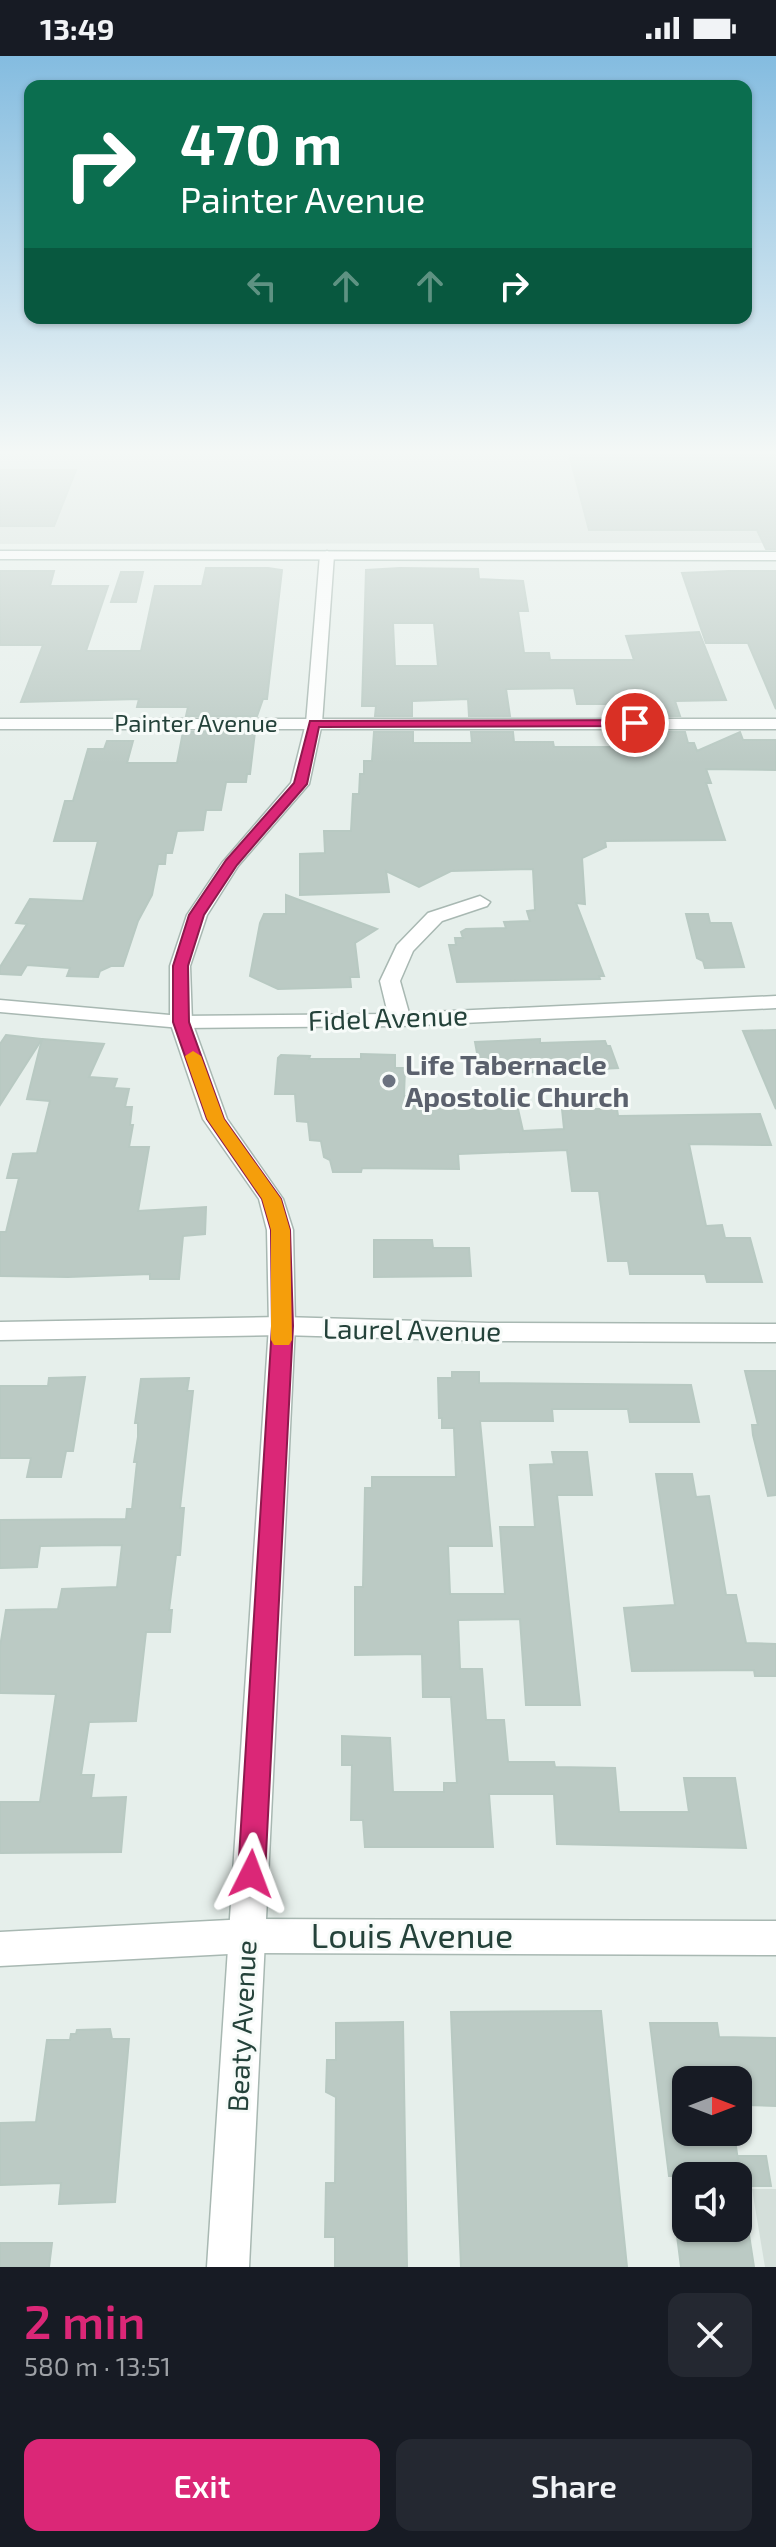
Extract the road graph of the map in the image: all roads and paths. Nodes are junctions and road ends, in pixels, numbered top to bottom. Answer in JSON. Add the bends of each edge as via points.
{"nodes":[{"id":1,"x":327,"y":557,"type":"edge"},
{"id":2,"x":314,"y":723,"type":"junction"},
{"id":3,"x":0,"y":724,"type":"edge"},
{"id":4,"x":776,"y":724,"type":"edge"},
{"id":5,"x":480,"y":902,"type":"dead end"},
{"id":6,"x":776,"y":1002,"type":"edge"},
{"id":7,"x":0,"y":1006,"type":"edge"},
{"id":8,"x":400,"y":1020,"type":"junction"},
{"id":9,"x":181,"y":1022,"type":"junction"},
{"id":10,"x":282,"y":1326,"type":"junction"},
{"id":11,"x":0,"y":1331,"type":"edge"},
{"id":12,"x":776,"y":1333,"type":"edge"},
{"id":13,"x":248,"y":1936,"type":"junction"},
{"id":14,"x":776,"y":1938,"type":"edge"},
{"id":15,"x":0,"y":1949,"type":"edge"},
{"id":16,"x":228,"y":2267,"type":"edge"}],
"edges":[{"from":1,"to":2,"type":"street","name":"Beaty Avenue"},
{"from":2,"to":3,"type":"street","name":"Painter Avenue"},
{"from":2,"to":4,"type":"street","name":"Painter Avenue"},
{"from":2,"to":9,"type":"street","name":"Beaty Avenue","via":[[300,784],[231,863],[197,915],[180,966]]},
{"from":5,"to":8,"type":"street","via":[[435,917],[404,949],[390,981]]},
{"from":6,"to":8,"type":"street","name":"Fidel Avenue"},
{"from":7,"to":9,"type":"street","name":"Fidel Avenue"},
{"from":8,"to":9,"type":"street","name":"Fidel Avenue"},
{"from":9,"to":10,"type":"street","name":"Beaty Avenue","via":[[215,1119],[271,1199],[280,1230]]},
{"from":10,"to":11,"type":"street","name":"Laurel Avenue"},
{"from":10,"to":12,"type":"street","name":"Laurel Avenue"},
{"from":10,"to":13,"type":"street","name":"Beaty Avenue"},
{"from":13,"to":14,"type":"street","name":"Louis Avenue"},
{"from":13,"to":15,"type":"street","name":"Louis Avenue"},
{"from":13,"to":16,"type":"street","name":"Beaty Avenue"}]}
